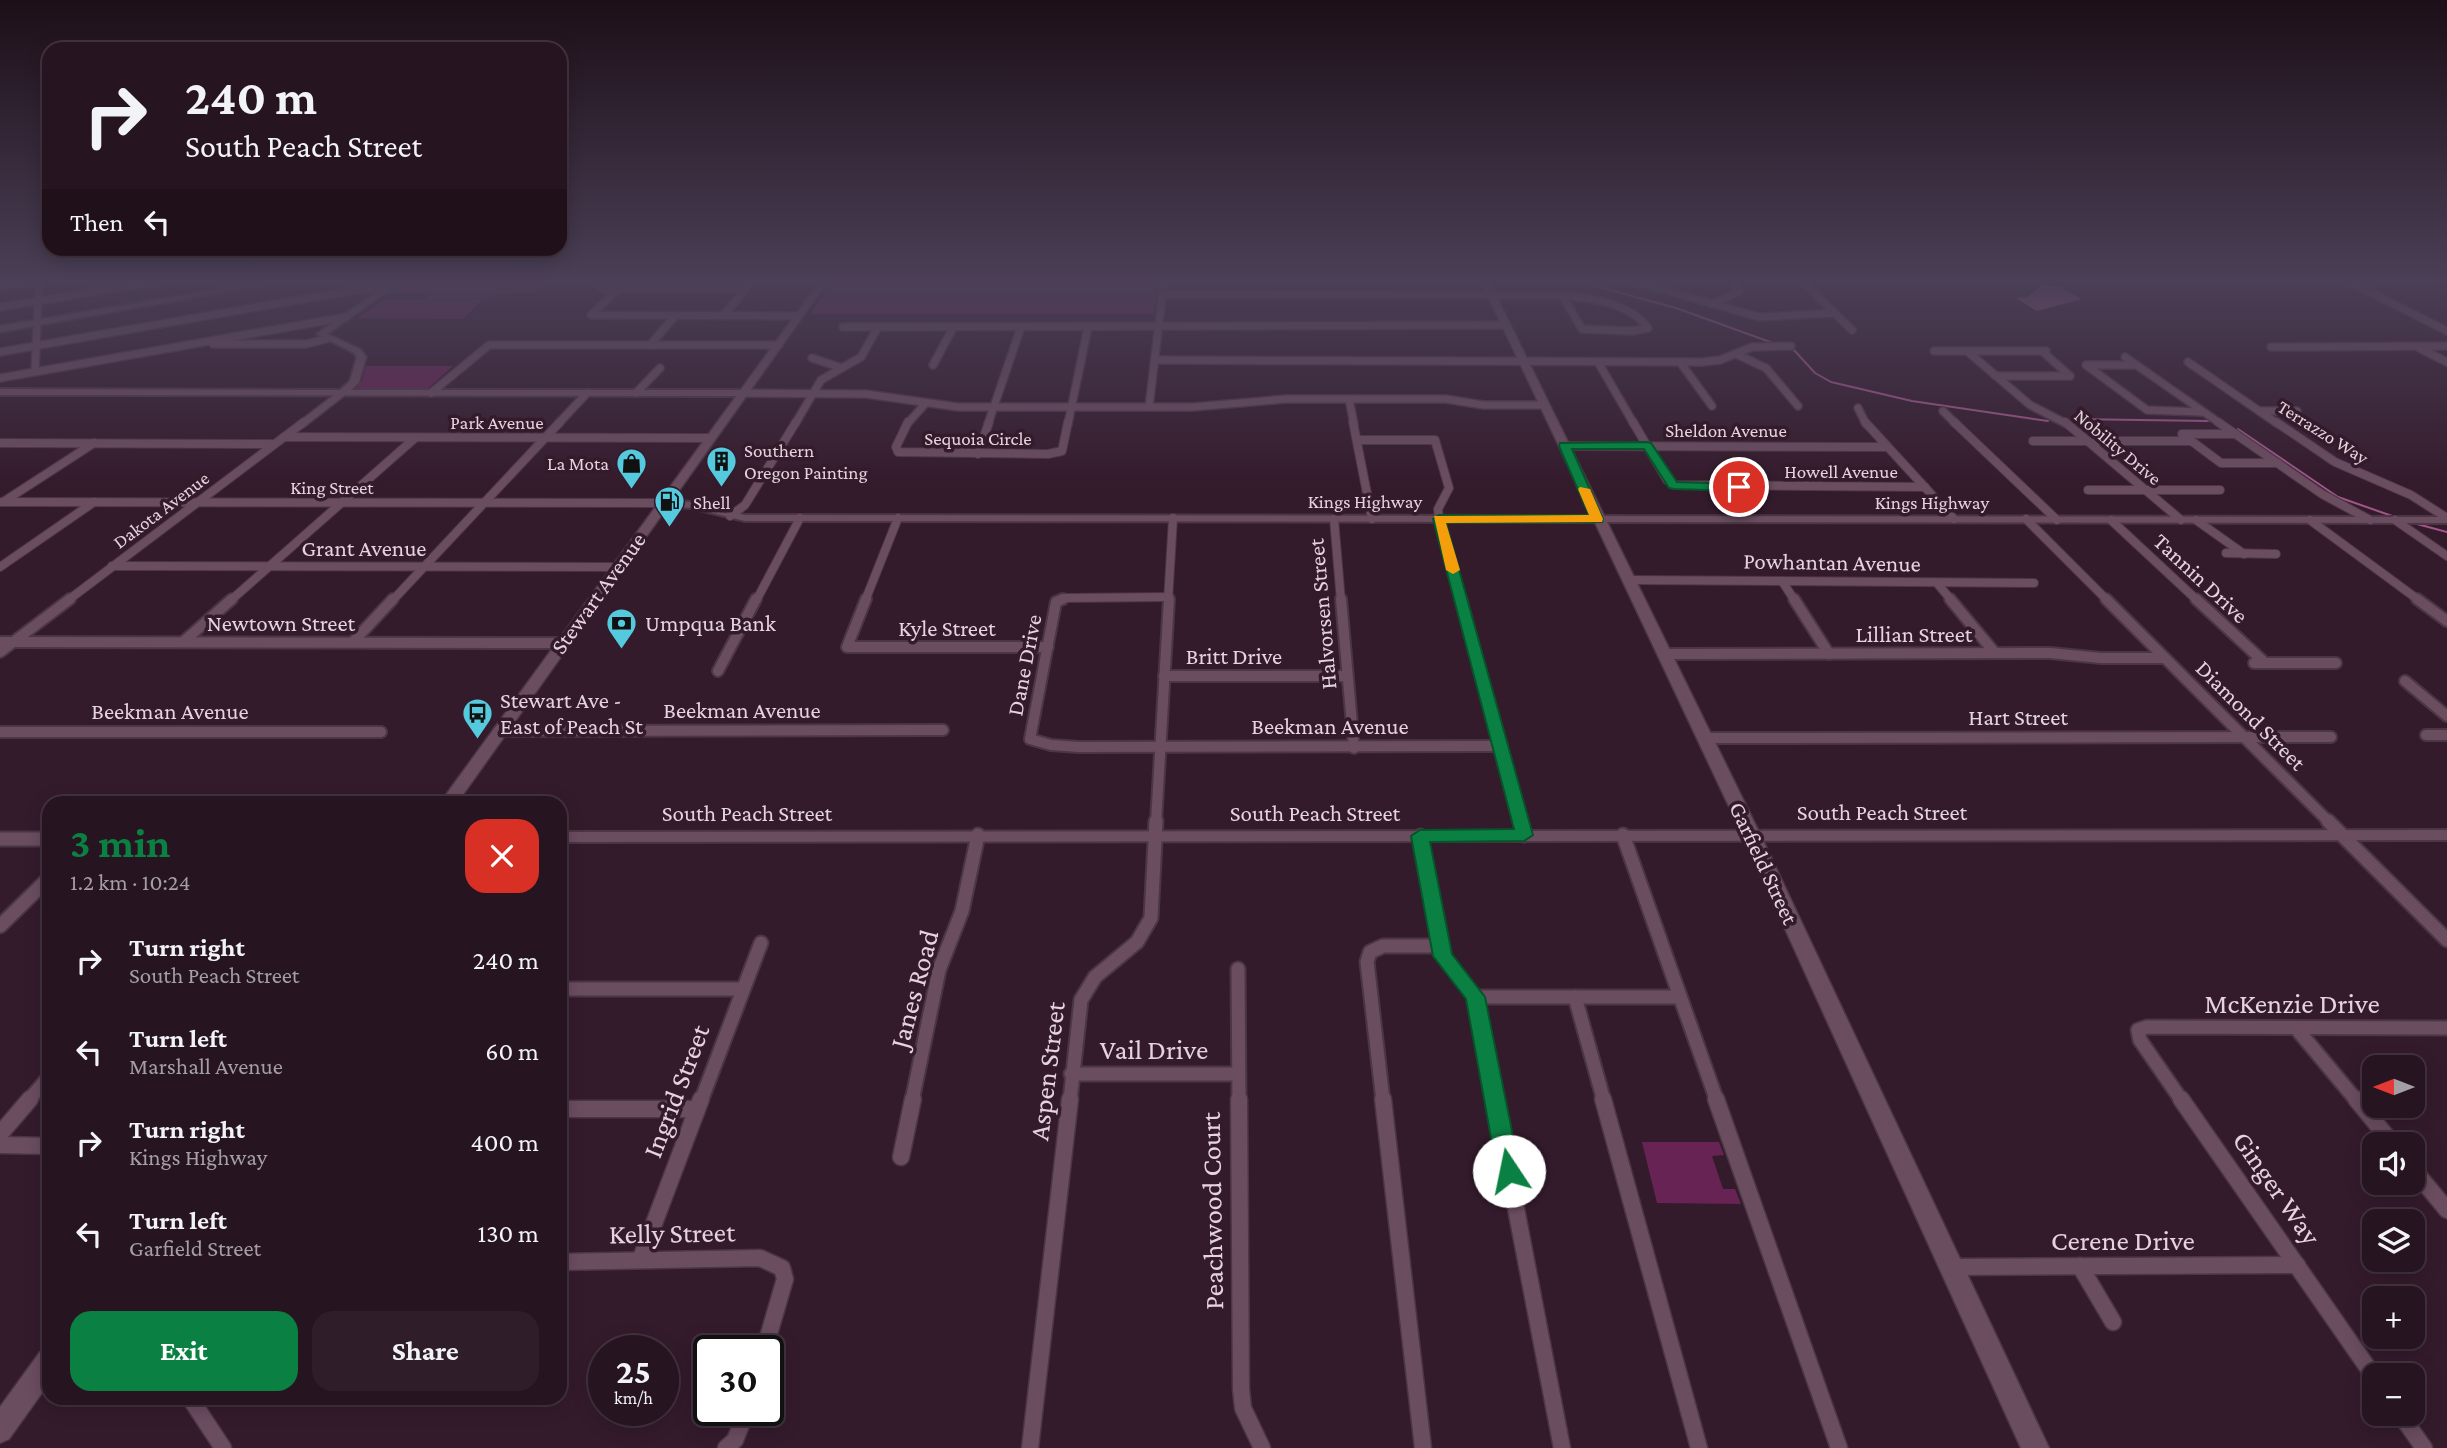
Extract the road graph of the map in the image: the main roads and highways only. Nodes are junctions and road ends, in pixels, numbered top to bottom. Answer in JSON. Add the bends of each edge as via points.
{"nodes":[{"id":1,"x":776,"y":349,"type":"edge"},
{"id":2,"x":1517,"y":349,"type":"edge"},
{"id":3,"x":453,"y":796,"type":"edge"},
{"id":4,"x":40,"y":1386,"type":"edge"},
{"id":5,"x":0,"y":1430,"type":"edge"},
{"id":6,"x":2035,"y":1448,"type":"edge"}],
"edges":[{"from":1,"to":3,"type":"main road","name":"Stewart Avenue"},
{"from":2,"to":6,"type":"main road","name":"Garfield Street","via":[[1751,834]]},
{"from":4,"to":5,"type":"main road"}]}
